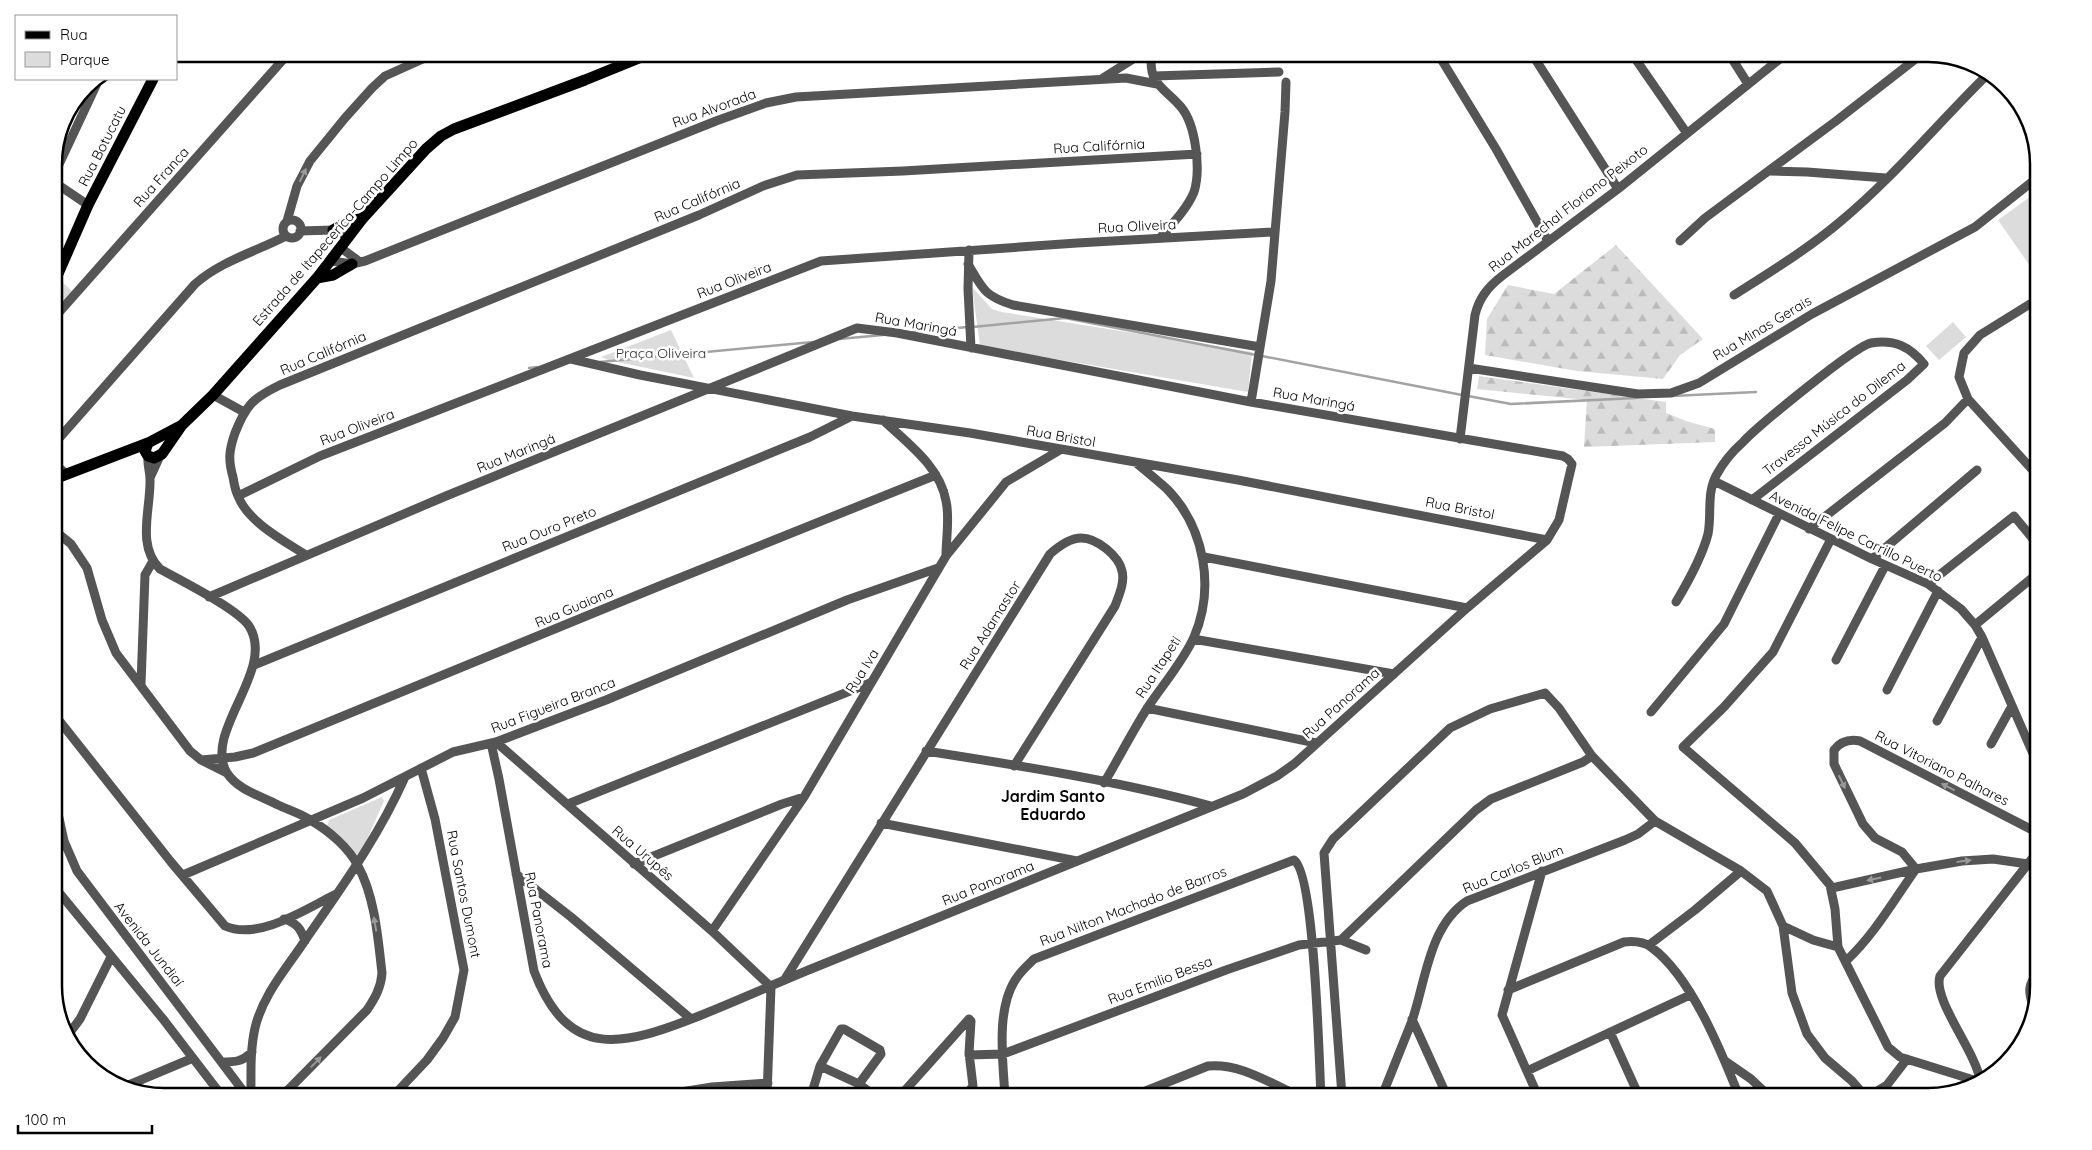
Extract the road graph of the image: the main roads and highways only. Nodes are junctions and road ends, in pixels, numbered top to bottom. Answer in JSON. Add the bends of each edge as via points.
{"nodes":[{"id":1,"x":628,"y":63,"type":"edge"},
{"id":2,"x":152,"y":80,"type":"edge"},
{"id":3,"x":363,"y":218,"type":"junction"},
{"id":4,"x":330,"y":230,"type":"road end"},
{"id":5,"x":63,"y":262,"type":"edge"},
{"id":6,"x":356,"y":263,"type":"road end"},
{"id":7,"x":317,"y":278,"type":"junction"},
{"id":8,"x":63,"y":476,"type":"edge"}],
"edges":[{"from":1,"to":3,"type":"main road","name":"Estrada de Itapecerica-Campo Limpo","via":[[441,136]]},
{"from":2,"to":5,"type":"main road","name":"Rua Botucatu","via":[[88,205]]},
{"from":3,"to":4,"type":"main road"},
{"from":3,"to":7,"type":"main road","name":"Estrada de Itapecerica-Campo Limpo"},
{"from":6,"to":7,"type":"main road","via":[[333,275]]},
{"from":7,"to":8,"type":"main road","name":"Estrada de Itapecerica-Campo Limpo","via":[[212,395],[153,450],[116,455]]}]}
